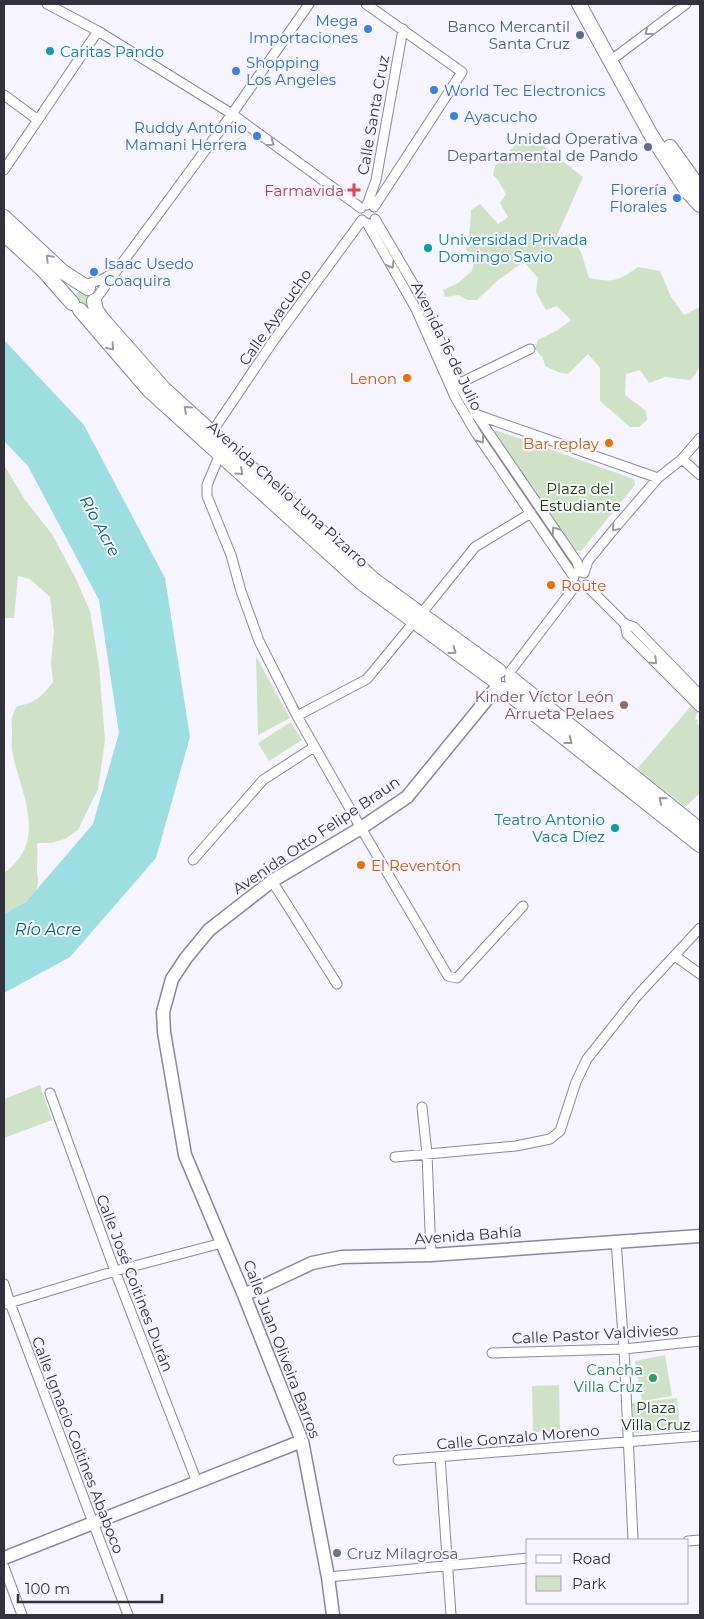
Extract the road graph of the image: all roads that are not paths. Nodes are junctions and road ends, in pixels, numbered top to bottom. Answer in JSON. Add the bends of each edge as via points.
{"nodes":[{"id":1,"x":47,"y":4,"type":"edge"},
{"id":2,"x":308,"y":4,"type":"edge"},
{"id":3,"x":366,"y":4,"type":"edge"},
{"id":4,"x":579,"y":4,"type":"edge"},
{"id":5,"x":588,"y":4,"type":"edge"},
{"id":6,"x":686,"y":4,"type":"edge"},
{"id":7,"x":403,"y":29,"type":"junction"},
{"id":8,"x":98,"y":31,"type":"junction"},
{"id":9,"x":613,"y":58,"type":"junction"},
{"id":10,"x":4,"y":95,"type":"edge"},
{"id":11,"x":232,"y":114,"type":"junction"},
{"id":12,"x":38,"y":120,"type":"junction"},
{"id":13,"x":4,"y":170,"type":"edge"},
{"id":14,"x":700,"y":189,"type":"edge"},
{"id":15,"x":700,"y":205,"type":"edge"},
{"id":16,"x":367,"y":206,"type":"junction"},
{"id":17,"x":4,"y":217,"type":"edge"},
{"id":18,"x":368,"y":221,"type":"junction"},
{"id":19,"x":4,"y":234,"type":"edge"},
{"id":20,"x":115,"y":271,"type":"junction"},
{"id":21,"x":84,"y":287,"type":"junction"},
{"id":22,"x":86,"y":304,"type":"junction"},
{"id":23,"x":530,"y":349,"type":"dead end"},
{"id":24,"x":458,"y":384,"type":"junction"},
{"id":25,"x":476,"y":414,"type":"junction"},
{"id":26,"x":465,"y":415,"type":"junction"},
{"id":27,"x":212,"y":432,"type":"junction"},
{"id":28,"x":700,"y":438,"type":"edge"},
{"id":29,"x":220,"y":454,"type":"junction"},
{"id":30,"x":682,"y":460,"type":"junction"},
{"id":31,"x":700,"y":475,"type":"edge"},
{"id":32,"x":658,"y":478,"type":"junction"},
{"id":33,"x":531,"y":513,"type":"junction"},
{"id":34,"x":580,"y":578,"type":"junction"},
{"id":35,"x":418,"y":618,"type":"junction"},
{"id":36,"x":625,"y":624,"type":"junction"},
{"id":37,"x":502,"y":680,"type":"junction"},
{"id":38,"x":700,"y":695,"type":"edge"},
{"id":39,"x":700,"y":707,"type":"edge"},
{"id":40,"x":297,"y":716,"type":"junction"},
{"id":41,"x":314,"y":747,"type":"junction"},
{"id":42,"x":360,"y":828,"type":"junction"},
{"id":43,"x":700,"y":830,"type":"edge"},
{"id":44,"x":700,"y":845,"type":"edge"},
{"id":45,"x":193,"y":860,"type":"dead end"},
{"id":46,"x":272,"y":882,"type":"junction"},
{"id":47,"x":523,"y":906,"type":"dead end"},
{"id":48,"x":700,"y":928,"type":"edge"},
{"id":49,"x":675,"y":956,"type":"junction"},
{"id":50,"x":700,"y":974,"type":"edge"},
{"id":51,"x":338,"y":984,"type":"dead end"},
{"id":52,"x":50,"y":1093,"type":"dead end"},
{"id":53,"x":422,"y":1107,"type":"dead end"},
{"id":54,"x":427,"y":1154,"type":"junction"},
{"id":55,"x":395,"y":1157,"type":"dead end"},
{"id":56,"x":700,"y":1236,"type":"edge"},
{"id":57,"x":616,"y":1241,"type":"junction"},
{"id":58,"x":222,"y":1243,"type":"junction"},
{"id":59,"x":431,"y":1255,"type":"junction"},
{"id":60,"x":115,"y":1271,"type":"junction"},
{"id":61,"x":4,"y":1284,"type":"edge"},
{"id":62,"x":244,"y":1295,"type":"junction"},
{"id":63,"x":7,"y":1304,"type":"edge"},
{"id":64,"x":700,"y":1341,"type":"edge"},
{"id":65,"x":624,"y":1348,"type":"junction"},
{"id":66,"x":492,"y":1353,"type":"dead end"},
{"id":67,"x":700,"y":1436,"type":"edge"},
{"id":68,"x":302,"y":1441,"type":"junction"},
{"id":69,"x":629,"y":1441,"type":"junction"},
{"id":70,"x":440,"y":1457,"type":"junction"},
{"id":71,"x":398,"y":1460,"type":"dead end"},
{"id":72,"x":197,"y":1482,"type":"junction"},
{"id":73,"x":94,"y":1523,"type":"junction"},
{"id":74,"x":633,"y":1539,"type":"edge"},
{"id":75,"x":4,"y":1558,"type":"edge"},
{"id":76,"x":526,"y":1558,"type":"edge"},
{"id":77,"x":448,"y":1566,"type":"junction"},
{"id":78,"x":4,"y":1567,"type":"edge"},
{"id":79,"x":328,"y":1577,"type":"junction"},
{"id":80,"x":22,"y":1615,"type":"edge"},
{"id":81,"x":128,"y":1615,"type":"edge"},
{"id":82,"x":333,"y":1615,"type":"edge"},
{"id":83,"x":451,"y":1615,"type":"edge"}],
"edges":[{"from":1,"to":8,"type":"street"},
{"from":2,"to":11,"type":"street"},
{"from":3,"to":7,"type":"street"},
{"from":4,"to":9,"type":"main road"},
{"from":5,"to":9,"type":"main road"},
{"from":6,"to":9,"type":"street","one_way":true},
{"from":7,"to":16,"type":"street","name":"Calle Santa Cruz","via":[[376,180]]},
{"from":7,"to":16,"type":"street","via":[[462,72]]},
{"from":8,"to":11,"type":"street"},
{"from":8,"to":12,"type":"street"},
{"from":9,"to":14,"type":"main road"},
{"from":9,"to":15,"type":"main road","via":[[651,135],[687,191]]},
{"from":10,"to":12,"type":"street"},
{"from":11,"to":16,"type":"street","one_way":true},
{"from":11,"to":20,"type":"street"},
{"from":12,"to":13,"type":"street"},
{"from":16,"to":18,"type":"street","via":[[359,213]]},
{"from":16,"to":18,"type":"street","via":[[377,214]]},
{"from":21,"to":17,"type":"main road","one_way":true,"via":[[63,272]]},
{"from":18,"to":24,"type":"street","name":"Avenida 16 de Julio","via":[[422,299]]},
{"from":18,"to":26,"type":"street","name":"Avenida 16 de Julio","one_way":true,"via":[[416,308]]},
{"from":18,"to":27,"type":"street","name":"Calle Ayacucho","via":[[274,340]]},
{"from":19,"to":22,"type":"main road","name":"Avenida Chelio Luna Pizarro"},
{"from":20,"to":21,"type":"street"},
{"from":20,"to":22,"type":"street"},
{"from":21,"to":22,"type":"main road","via":[[93,293]]},
{"from":21,"to":22,"type":"main road","via":[[72,293]]},
{"from":27,"to":22,"type":"main road","name":"Avenida Chelio Luna Pizarro","one_way":true,"via":[[164,389],[96,310]]},
{"from":22,"to":29,"type":"main road","name":"Avenida Chelio Luna Pizarro","one_way":true,"via":[[149,390]]},
{"from":23,"to":24,"type":"street"},
{"from":24,"to":25,"type":"street","name":"Avenida 16 de Julio"},
{"from":25,"to":26,"type":"street"},
{"from":25,"to":32,"type":"street"},
{"from":34,"to":25,"type":"street","name":"Avenida 16 de Julio","one_way":true,"via":[[577,562]]},
{"from":26,"to":33,"type":"street","name":"Avenida 16 de Julio","one_way":true},
{"from":27,"to":35,"type":"main road","name":"Avenida Chelio Luna Pizarro"},
{"from":28,"to":30,"type":"street","name":"Avenida Otto Felipe Braun"},
{"from":29,"to":35,"type":"main road","name":"Avenida Chelio Luna Pizarro","one_way":true,"via":[[362,583]]},
{"from":29,"to":40,"type":"street","via":[[207,485],[207,496],[231,555],[259,641]]},
{"from":30,"to":31,"type":"street"},
{"from":30,"to":32,"type":"street","name":"Avenida Otto Felipe Braun"},
{"from":32,"to":34,"type":"street","name":"Avenida Otto Felipe Braun","one_way":true,"via":[[588,561]]},
{"from":33,"to":34,"type":"street","name":"Avenida 16 de Julio"},
{"from":33,"to":35,"type":"street","via":[[475,547]]},
{"from":34,"to":36,"type":"street","name":"Avenida 16 de Julio"},
{"from":34,"to":37,"type":"street","name":"Avenida Otto Felipe Braun"},
{"from":35,"to":37,"type":"main road","name":"Avenida Chelio Luna Pizarro"},
{"from":35,"to":40,"type":"street","via":[[366,679]]},
{"from":36,"to":38,"type":"street","name":"Avenida 16 de Julio","via":[[634,627]]},
{"from":36,"to":39,"type":"street","name":"Avenida 16 de Julio","one_way":true,"via":[[627,634]]},
{"from":37,"to":42,"type":"street","name":"Avenida Otto Felipe Braun","via":[[407,797]]},
{"from":43,"to":37,"type":"main road","name":"Avenida Chelio Luna Pizarro","one_way":true},
{"from":37,"to":44,"type":"main road","name":"Avenida Chelio Luna Pizarro","one_way":true},
{"from":40,"to":41,"type":"street"},
{"from":41,"to":42,"type":"street"},
{"from":41,"to":45,"type":"street","via":[[262,780]]},
{"from":42,"to":46,"type":"street","name":"Avenida Otto Felipe Braun"},
{"from":42,"to":47,"type":"street","via":[[448,976],[456,978]]},
{"from":46,"to":51,"type":"street"},
{"from":46,"to":58,"type":"street","name":"Avenida Otto Felipe Braun","via":[[209,930],[172,978],[163,1012],[185,1155]]},
{"from":48,"to":49,"type":"street"},
{"from":49,"to":50,"type":"street"},
{"from":49,"to":54,"type":"street","via":[[637,996],[587,1059],[560,1132],[550,1139],[516,1146]]},
{"from":52,"to":60,"type":"street","name":"Calle José Coitines Durán"},
{"from":53,"to":54,"type":"street"},
{"from":54,"to":55,"type":"street"},
{"from":54,"to":59,"type":"street"},
{"from":56,"to":57,"type":"street","name":"Avenida Bahía"},
{"from":57,"to":59,"type":"street","name":"Avenida Bahía"},
{"from":57,"to":65,"type":"street"},
{"from":58,"to":60,"type":"street"},
{"from":58,"to":62,"type":"street","name":"Calle Juan Oliveira Barros"},
{"from":59,"to":62,"type":"street","name":"Avenida Bahía","via":[[342,1257],[312,1263]]},
{"from":60,"to":63,"type":"street"},
{"from":60,"to":72,"type":"street","name":"Calle José Coitines Durán"},
{"from":61,"to":63,"type":"street","name":"Calle Ignacio Coitines Ababoco"},
{"from":62,"to":68,"type":"street","name":"Calle Juan Oliveira Barros"},
{"from":63,"to":73,"type":"street","name":"Calle Ignacio Coitines Ababoco"},
{"from":64,"to":65,"type":"street","name":"Calle Pastor Valdivieso"},
{"from":65,"to":66,"type":"street","name":"Calle Pastor Valdivieso"},
{"from":65,"to":69,"type":"street"},
{"from":67,"to":69,"type":"street","name":"Calle Gonzalo Moreno"},
{"from":68,"to":72,"type":"street"},
{"from":68,"to":79,"type":"street","name":"Calle Juan Oliveira Barros"},
{"from":69,"to":70,"type":"street","name":"Calle Gonzalo Moreno"},
{"from":69,"to":74,"type":"street"},
{"from":70,"to":71,"type":"street","name":"Calle Gonzalo Moreno"},
{"from":70,"to":77,"type":"street"},
{"from":72,"to":73,"type":"street"},
{"from":73,"to":75,"type":"street"},
{"from":73,"to":81,"type":"street","name":"Calle Ignacio Coitines Ababoco"},
{"from":76,"to":77,"type":"street"},
{"from":77,"to":79,"type":"street"},
{"from":77,"to":83,"type":"street"},
{"from":78,"to":80,"type":"street"},
{"from":79,"to":82,"type":"street","name":"Calle Juan Oliveira Barros"}]}
